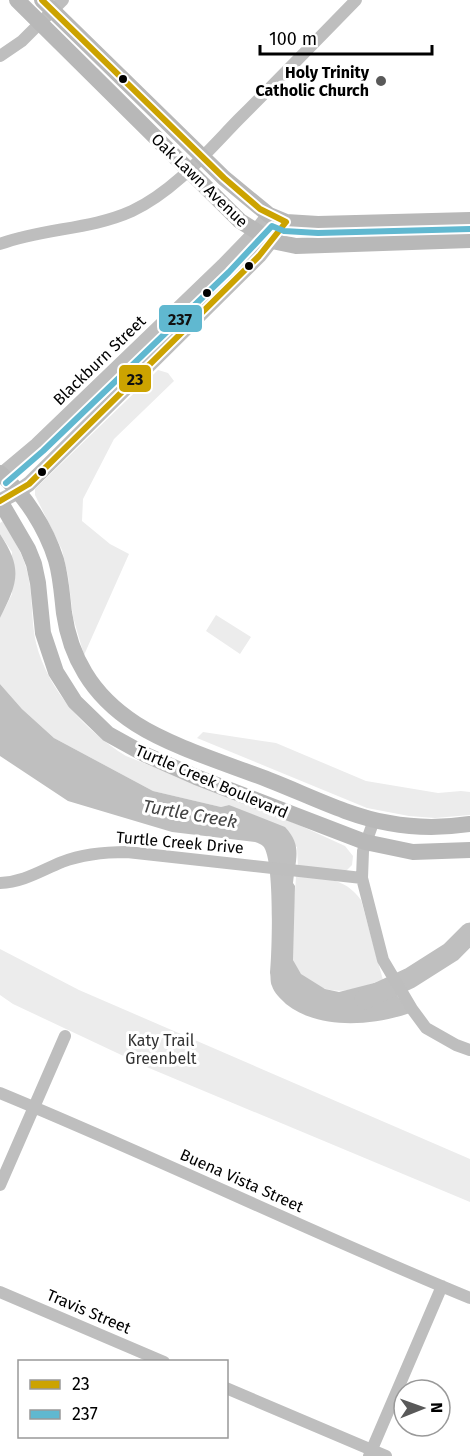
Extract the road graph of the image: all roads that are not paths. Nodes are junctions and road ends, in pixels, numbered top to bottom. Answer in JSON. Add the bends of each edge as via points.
{"nodes":[{"id":1,"x":17,"y":0,"type":"edge"},
{"id":2,"x":356,"y":0,"type":"edge"},
{"id":3,"x":52,"y":3,"type":"edge"},
{"id":4,"x":41,"y":24,"type":"junction"},
{"id":5,"x":0,"y":56,"type":"edge"},
{"id":6,"x":202,"y":157,"type":"junction"},
{"id":7,"x":189,"y":170,"type":"junction"},
{"id":8,"x":269,"y":215,"type":"junction"},
{"id":9,"x":470,"y":220,"type":"edge"},
{"id":10,"x":286,"y":222,"type":"junction"},
{"id":11,"x":426,"y":222,"type":"junction"},
{"id":12,"x":256,"y":232,"type":"junction"},
{"id":13,"x":470,"y":240,"type":"edge"},
{"id":14,"x":272,"y":241,"type":"junction"},
{"id":15,"x":426,"y":242,"type":"junction"},
{"id":16,"x":0,"y":244,"type":"edge"},
{"id":17,"x":150,"y":336,"type":"junction"},
{"id":18,"x":163,"y":351,"type":"junction"},
{"id":19,"x":1,"y":474,"type":"edge"},
{"id":20,"x":19,"y":491,"type":"junction"},
{"id":21,"x":0,"y":501,"type":"edge"},
{"id":22,"x":180,"y":745,"type":"junction"},
{"id":23,"x":171,"y":766,"type":"junction"},
{"id":24,"x":374,"y":820,"type":"junction"},
{"id":25,"x":470,"y":824,"type":"edge"},
{"id":26,"x":366,"y":842,"type":"junction"},
{"id":27,"x":470,"y":850,"type":"edge"},
{"id":28,"x":362,"y":878,"type":"junction"},
{"id":29,"x":0,"y":883,"type":"edge"},
{"id":30,"x":65,"y":1036,"type":"dead end"},
{"id":31,"x":470,"y":1050,"type":"edge"},
{"id":32,"x":0,"y":1093,"type":"edge"},
{"id":33,"x":34,"y":1107,"type":"junction"},
{"id":34,"x":0,"y":1185,"type":"edge"},
{"id":35,"x":442,"y":1286,"type":"junction"},
{"id":36,"x":0,"y":1292,"type":"edge"},
{"id":37,"x":470,"y":1298,"type":"edge"},
{"id":38,"x":159,"y":1360,"type":"edge"},
{"id":39,"x":228,"y":1389,"type":"edge"},
{"id":40,"x":370,"y":1453,"type":"edge"},
{"id":41,"x":386,"y":1456,"type":"edge"}],
"edges":[{"from":1,"to":4,"type":"main road","name":"Oak Lawn Avenue"},
{"from":2,"to":6,"type":"street"},
{"from":3,"to":4,"type":"street"},
{"from":3,"to":6,"type":"main road","name":"Oak Lawn Avenue"},
{"from":4,"to":5,"type":"street"},
{"from":4,"to":7,"type":"main road","name":"Oak Lawn Avenue"},
{"from":6,"to":7,"type":"street"},
{"from":6,"to":8,"type":"main road","name":"Oak Lawn Avenue"},
{"from":7,"to":12,"type":"main road","name":"Oak Lawn Avenue"},
{"from":7,"to":16,"type":"street","via":[[156,197],[120,216]]},
{"from":8,"to":10,"type":"main road","name":"Oak Lawn Avenue"},
{"from":8,"to":12,"type":"street","name":"Blackburn Street"},
{"from":9,"to":11,"type":"main road","name":"Oak Lawn Avenue"},
{"from":10,"to":11,"type":"main road","name":"Oak Lawn Avenue"},
{"from":10,"to":14,"type":"street"},
{"from":11,"to":15,"type":"main road"},
{"from":12,"to":14,"type":"main road","name":"Oak Lawn Avenue"},
{"from":12,"to":17,"type":"street","name":"Blackburn Street"},
{"from":13,"to":15,"type":"main road","name":"Oak Lawn Avenue"},
{"from":14,"to":15,"type":"main road","name":"Oak Lawn Avenue","via":[[296,246]]},
{"from":14,"to":18,"type":"street"},
{"from":17,"to":18,"type":"street"},
{"from":17,"to":19,"type":"street","name":"Blackburn Street","via":[[37,445]]},
{"from":18,"to":20,"type":"street"},
{"from":19,"to":20,"type":"main road","name":"Turtle Creek Boulevard"},
{"from":20,"to":21,"type":"street"},
{"from":20,"to":22,"type":"main road","name":"Turtle Creek Boulevard","via":[[56,561],[69,639],[85,673],[126,718]]},
{"from":21,"to":23,"type":"main road","name":"Turtle Creek Boulevard","via":[[34,564],[43,633],[65,687],[108,734]]},
{"from":22,"to":23,"type":"main road"},
{"from":22,"to":24,"type":"main road","name":"Turtle Creek Boulevard"},
{"from":23,"to":26,"type":"main road","name":"Turtle Creek Boulevard"},
{"from":24,"to":25,"type":"main road","name":"Turtle Creek Boulevard","via":[[415,826]]},
{"from":24,"to":26,"type":"street"},
{"from":26,"to":27,"type":"main road","name":"Turtle Creek Boulevard","via":[[413,852]]},
{"from":26,"to":28,"type":"street"},
{"from":28,"to":29,"type":"street","name":"Turtle Creek Drive","via":[[157,854],[108,852],[63,862],[26,879]]},
{"from":28,"to":31,"type":"street","via":[[387,970],[426,1028]]},
{"from":30,"to":33,"type":"street"},
{"from":32,"to":33,"type":"street","name":"Buena Vista Street"},
{"from":33,"to":34,"type":"street"},
{"from":33,"to":35,"type":"street","name":"Buena Vista Street"},
{"from":35,"to":37,"type":"street","name":"Buena Vista Street"},
{"from":35,"to":40,"type":"street"},
{"from":36,"to":38,"type":"street","name":"Travis Street"},
{"from":39,"to":40,"type":"street"},
{"from":40,"to":41,"type":"street"}]}
